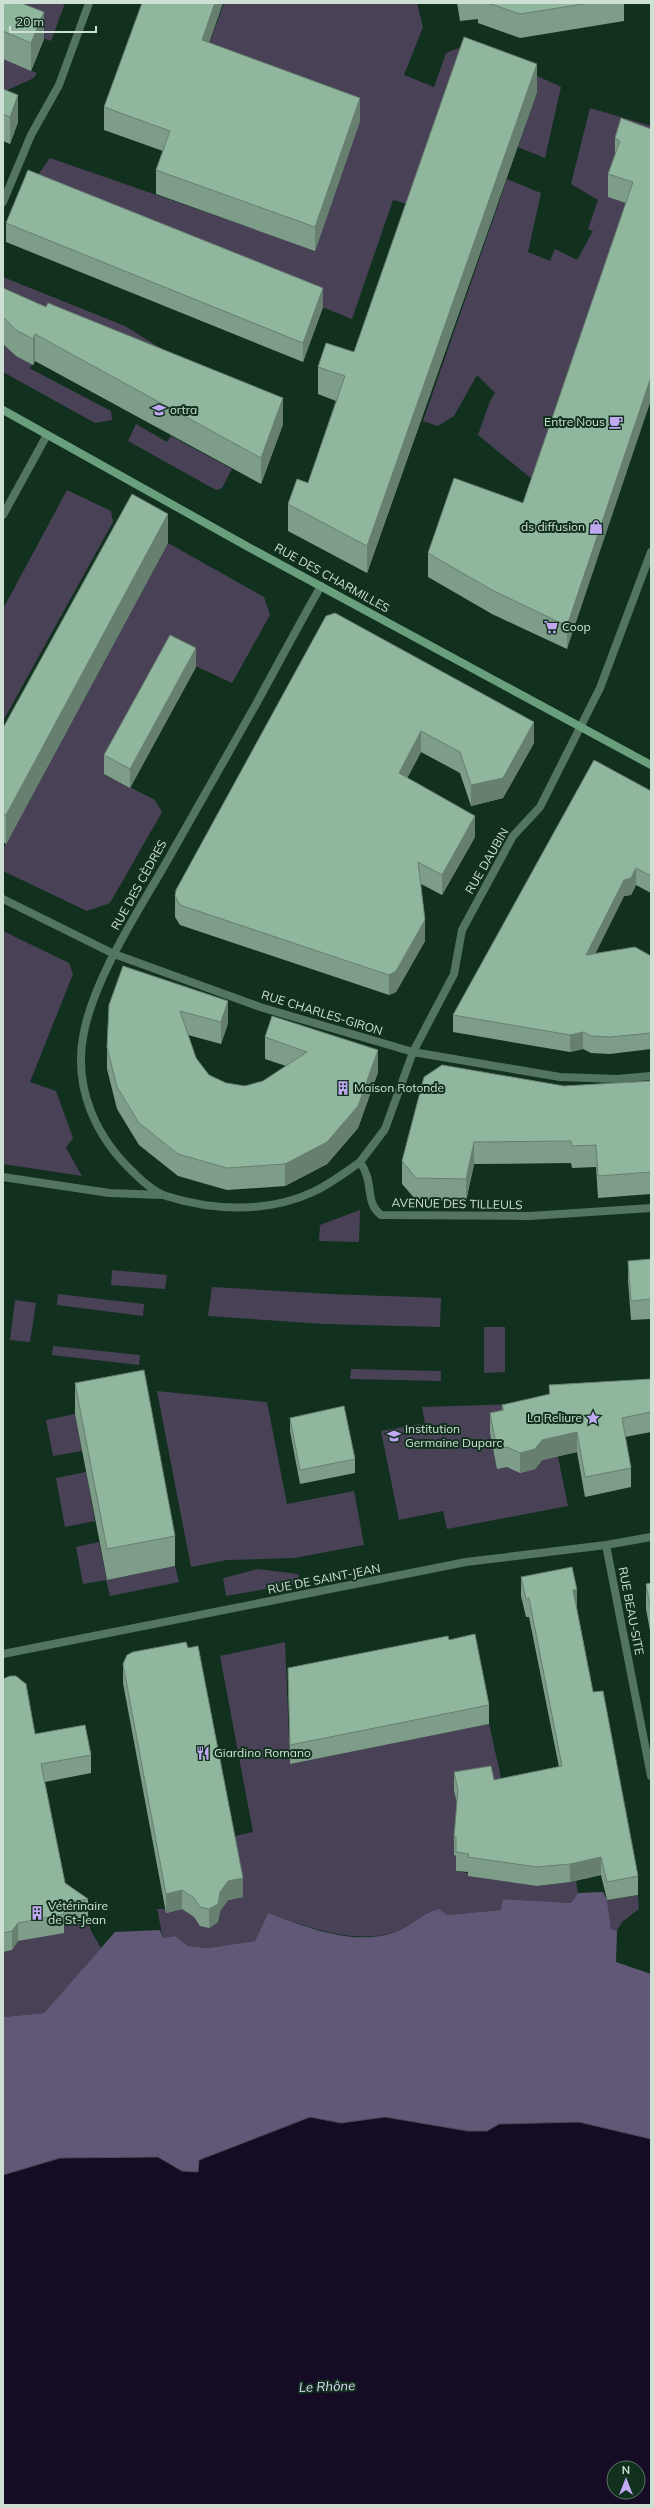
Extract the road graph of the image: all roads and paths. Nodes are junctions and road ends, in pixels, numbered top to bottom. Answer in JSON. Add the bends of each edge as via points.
{"nodes":[{"id":1,"x":89,"y":3,"type":"edge"},
{"id":2,"x":3,"y":202,"type":"edge"},
{"id":3,"x":3,"y":410,"type":"edge"},
{"id":4,"x":47,"y":435,"type":"junction"},
{"id":5,"x":3,"y":515,"type":"edge"},
{"id":6,"x":651,"y":552,"type":"edge"},
{"id":7,"x":320,"y":586,"type":"junction"},
{"id":8,"x":581,"y":728,"type":"junction"},
{"id":9,"x":651,"y":765,"type":"edge"},
{"id":10,"x":3,"y":900,"type":"edge"},
{"id":11,"x":114,"y":954,"type":"junction"},
{"id":12,"x":412,"y":1052,"type":"junction"},
{"id":13,"x":651,"y":1076,"type":"edge"},
{"id":14,"x":360,"y":1162,"type":"junction"},
{"id":15,"x":3,"y":1177,"type":"edge"},
{"id":16,"x":162,"y":1195,"type":"junction"},
{"id":17,"x":651,"y":1208,"type":"edge"},
{"id":18,"x":651,"y":1537,"type":"edge"},
{"id":19,"x":606,"y":1545,"type":"junction"},
{"id":20,"x":3,"y":1654,"type":"edge"},
{"id":21,"x":651,"y":1776,"type":"edge"}],
"edges":[{"from":1,"to":2,"type":"street","via":[[59,84],[31,135]]},
{"from":3,"to":4,"type":"main road","name":"RUE DES CHARMILLES"},
{"from":4,"to":5,"type":"street"},
{"from":4,"to":7,"type":"main road","name":"RUE DES CHARMILLES"},
{"from":6,"to":8,"type":"street","name":"RUE DAUBIN","via":[[600,688]]},
{"from":7,"to":8,"type":"main road","name":"RUE DES CHARMILLES"},
{"from":7,"to":11,"type":"street","name":"RUE DES CÈDRES","via":[[255,707]]},
{"from":8,"to":9,"type":"main road","name":"RUE DES CHARMILLES"},
{"from":8,"to":12,"type":"street","name":"RUE DAUBIN","via":[[540,807],[513,836],[462,930],[454,974]]},
{"from":10,"to":11,"type":"street","name":"RUE CHARLES-GIRON"},
{"from":11,"to":12,"type":"street","name":"RUE CHARLES-GIRON","via":[[260,1007]]},
{"from":11,"to":16,"type":"street","name":"RUE DES CÈDRES","via":[[90,1009],[83,1035],[80,1064],[92,1117],[107,1144],[141,1179]]},
{"from":12,"to":13,"type":"street","name":"RUE CHARLES-GIRON","via":[[560,1077],[617,1079]]},
{"from":12,"to":14,"type":"street","name":"RUE DAUBIN","via":[[385,1129]]},
{"from":14,"to":16,"type":"street","via":[[314,1192],[282,1203],[252,1208],[190,1203]]},
{"from":14,"to":17,"type":"street","name":"AVENUE DES TILLEULS","via":[[369,1178],[370,1202],[380,1215],[530,1216]]},
{"from":15,"to":16,"type":"street","via":[[108,1193]]},
{"from":18,"to":19,"type":"street","name":"RUE DE SAINT-JEAN"},
{"from":19,"to":20,"type":"street","name":"RUE DE SAINT-JEAN","via":[[466,1562]]},
{"from":19,"to":21,"type":"street","name":"RUE BEAU-SITE"}]}
